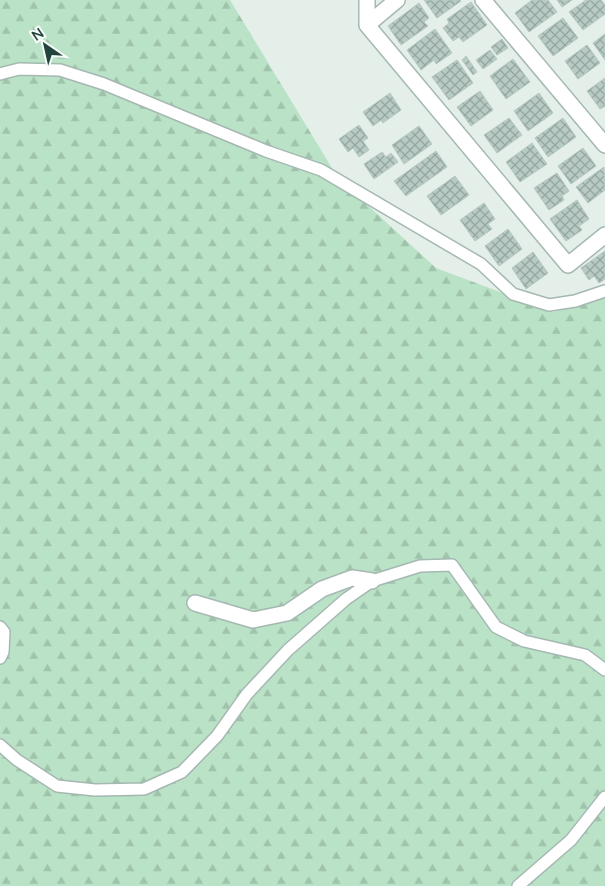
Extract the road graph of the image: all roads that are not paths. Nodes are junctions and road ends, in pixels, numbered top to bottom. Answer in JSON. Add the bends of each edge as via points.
{"nodes":[{"id":1,"x":367,"y":0,"type":"edge"},
{"id":2,"x":398,"y":0,"type":"edge"},
{"id":3,"x":483,"y":0,"type":"edge"},
{"id":4,"x":367,"y":25,"type":"junction"},
{"id":5,"x":0,"y":74,"type":"edge"},
{"id":6,"x":605,"y":145,"type":"edge"},
{"id":7,"x":605,"y":235,"type":"edge"},
{"id":8,"x":605,"y":291,"type":"edge"},
{"id":9,"x":372,"y":581,"type":"junction"},
{"id":10,"x":195,"y":603,"type":"dead end"},
{"id":11,"x":0,"y":627,"type":"edge"},
{"id":12,"x":0,"y":658,"type":"edge"},
{"id":13,"x":605,"y":670,"type":"edge"},
{"id":14,"x":0,"y":745,"type":"edge"},
{"id":15,"x":605,"y":797,"type":"edge"},
{"id":16,"x":518,"y":886,"type":"edge"}],
"edges":[{"from":1,"to":4,"type":"street"},
{"from":2,"to":4,"type":"street"},
{"from":3,"to":6,"type":"street"},
{"from":4,"to":7,"type":"street","via":[[568,265]]},
{"from":5,"to":8,"type":"lane","via":[[19,69],[60,70],[104,84],[266,151],[321,170],[481,264],[513,294],[550,305]]},
{"from":9,"to":10,"type":"street","via":[[352,578],[322,589],[287,614],[253,620]]},
{"from":9,"to":13,"type":"lane","via":[[420,566],[452,565],[496,627],[524,641],[585,655]]},
{"from":9,"to":14,"type":"lane","via":[[346,599],[288,650],[247,694],[217,736],[182,772],[144,789],[95,790],[57,786]]},
{"from":11,"to":12,"type":"lane","via":[[4,632]]},
{"from":15,"to":16,"type":"lane","via":[[571,840]]}]}
